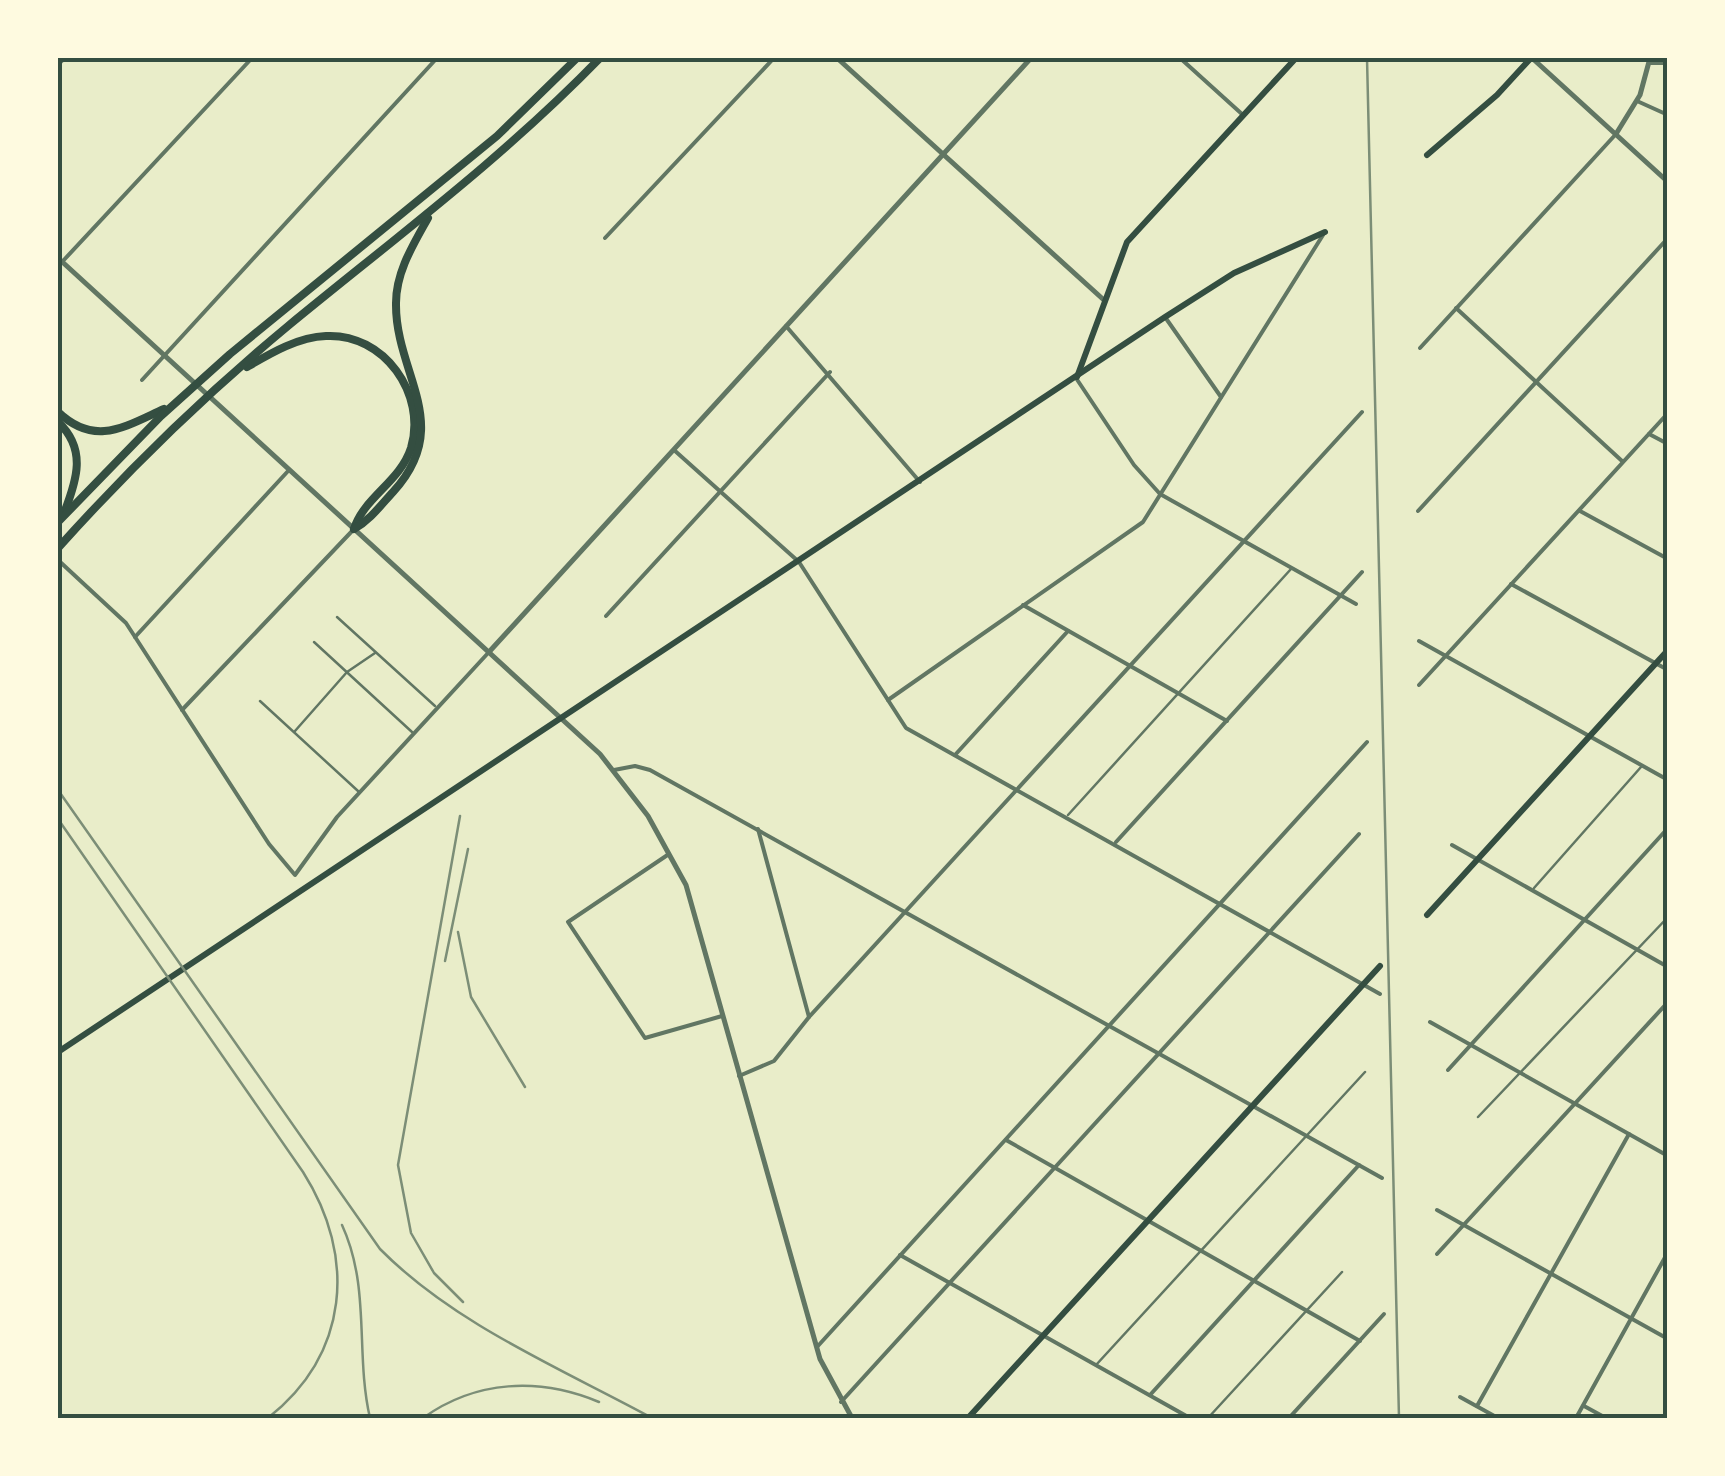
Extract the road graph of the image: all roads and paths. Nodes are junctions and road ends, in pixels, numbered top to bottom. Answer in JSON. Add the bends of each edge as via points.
{"nodes":[{"id":1,"x":64,"y":58,"type":"edge"},
{"id":2,"x":252,"y":58,"type":"edge"},
{"id":3,"x":437,"y":58,"type":"edge"},
{"id":4,"x":577,"y":58,"type":"edge"},
{"id":5,"x":600,"y":58,"type":"edge"},
{"id":6,"x":774,"y":58,"type":"edge"},
{"id":7,"x":837,"y":58,"type":"edge"},
{"id":8,"x":1031,"y":58,"type":"edge"},
{"id":9,"x":1180,"y":58,"type":"edge"},
{"id":10,"x":1296,"y":58,"type":"edge"},
{"id":11,"x":1532,"y":58,"type":"edge"},
{"id":12,"x":1650,"y":60,"type":"edge"},
{"id":13,"x":1668,"y":63,"type":"edge"},
{"id":14,"x":58,"y":64,"type":"edge"},
{"id":15,"x":1637,"y":101,"type":"junction"},
{"id":16,"x":1243,"y":115,"type":"junction"},
{"id":17,"x":1668,"y":115,"type":"edge"},
{"id":18,"x":1616,"y":134,"type":"junction"},
{"id":19,"x":1427,"y":154,"type":"dead end"},
{"id":20,"x":944,"y":155,"type":"junction"},
{"id":21,"x":1668,"y":182,"type":"edge"},
{"id":22,"x":430,"y":214,"type":"junction"},
{"id":23,"x":1325,"y":232,"type":"joint"},
{"id":24,"x":605,"y":238,"type":"dead end"},
{"id":25,"x":1668,"y":238,"type":"edge"},
{"id":26,"x":60,"y":260,"type":"edge"},
{"id":27,"x":1106,"y":302,"type":"junction"},
{"id":28,"x":1456,"y":308,"type":"junction"},
{"id":29,"x":1166,"y":317,"type":"junction"},
{"id":30,"x":786,"y":326,"type":"junction"},
{"id":31,"x":1420,"y":348,"type":"dead end"},
{"id":32,"x":164,"y":355,"type":"junction"},
{"id":33,"x":240,"y":369,"type":"junction"},
{"id":34,"x":830,"y":372,"type":"junction"},
{"id":35,"x":1076,"y":378,"type":"junction"},
{"id":36,"x":142,"y":380,"type":"dead end"},
{"id":37,"x":1536,"y":383,"type":"junction"},
{"id":38,"x":1221,"y":397,"type":"junction"},
{"id":39,"x":58,"y":412,"type":"edge"},
{"id":40,"x":1362,"y":412,"type":"dead end"},
{"id":41,"x":1668,"y":413,"type":"edge"},
{"id":42,"x":159,"y":414,"type":"junction"},
{"id":43,"x":58,"y":422,"type":"edge"},
{"id":44,"x":1648,"y":434,"type":"junction"},
{"id":45,"x":1668,"y":444,"type":"edge"},
{"id":46,"x":674,"y":450,"type":"junction"},
{"id":47,"x":1622,"y":462,"type":"junction"},
{"id":48,"x":288,"y":470,"type":"junction"},
{"id":49,"x":921,"y":482,"type":"junction"},
{"id":50,"x":719,"y":490,"type":"junction"},
{"id":51,"x":1160,"y":494,"type":"junction"},
{"id":52,"x":1578,"y":510,"type":"junction"},
{"id":53,"x":1418,"y":511,"type":"dead end"},
{"id":54,"x":60,"y":520,"type":"edge"},
{"id":55,"x":354,"y":529,"type":"junction"},
{"id":56,"x":1244,"y":542,"type":"junction"},
{"id":57,"x":58,"y":548,"type":"edge"},
{"id":58,"x":58,"y":560,"type":"edge"},
{"id":59,"x":1668,"y":560,"type":"edge"},
{"id":60,"x":799,"y":562,"type":"junction"},
{"id":61,"x":1292,"y":568,"type":"junction"},
{"id":62,"x":1362,"y":572,"type":"dead end"},
{"id":63,"x":1512,"y":584,"type":"junction"},
{"id":64,"x":1340,"y":595,"type":"junction"},
{"id":65,"x":1356,"y":604,"type":"dead end"},
{"id":66,"x":1023,"y":605,"type":"junction"},
{"id":67,"x":606,"y":616,"type":"dead end"},
{"id":68,"x":337,"y":617,"type":"dead end"},
{"id":69,"x":1068,"y":631,"type":"junction"},
{"id":70,"x":134,"y":637,"type":"junction"},
{"id":71,"x":1420,"y":641,"type":"dead end"},
{"id":72,"x":314,"y":642,"type":"dead end"},
{"id":73,"x":1668,"y":650,"type":"edge"},
{"id":74,"x":376,"y":652,"type":"junction"},
{"id":75,"x":489,"y":652,"type":"junction"},
{"id":76,"x":1446,"y":656,"type":"junction"},
{"id":77,"x":1656,"y":663,"type":"junction"},
{"id":78,"x":1130,"y":666,"type":"junction"},
{"id":79,"x":1668,"y":670,"type":"edge"},
{"id":80,"x":347,"y":672,"type":"junction"},
{"id":81,"x":1419,"y":686,"type":"dead end"},
{"id":82,"x":1179,"y":694,"type":"junction"},
{"id":83,"x":888,"y":700,"type":"junction"},
{"id":84,"x":260,"y":701,"type":"dead end"},
{"id":85,"x":436,"y":707,"type":"junction"},
{"id":86,"x":182,"y":710,"type":"junction"},
{"id":87,"x":561,"y":719,"type":"junction"},
{"id":88,"x":1227,"y":721,"type":"junction"},
{"id":89,"x":294,"y":732,"type":"junction"},
{"id":90,"x":412,"y":733,"type":"junction"},
{"id":91,"x":1589,"y":736,"type":"junction"},
{"id":92,"x":1367,"y":742,"type":"dead end"},
{"id":93,"x":955,"y":755,"type":"junction"},
{"id":94,"x":1642,"y":766,"type":"junction"},
{"id":95,"x":614,"y":770,"type":"junction"},
{"id":96,"x":1668,"y":780,"type":"edge"},
{"id":97,"x":1018,"y":791,"type":"junction"},
{"id":98,"x":359,"y":792,"type":"junction"},
{"id":99,"x":1066,"y":817,"type":"junction"},
{"id":100,"x":1668,"y":828,"type":"edge"},
{"id":101,"x":758,"y":829,"type":"junction"},
{"id":102,"x":1360,"y":834,"type":"dead end"},
{"id":103,"x":1115,"y":844,"type":"junction"},
{"id":104,"x":1452,"y":845,"type":"dead end"},
{"id":105,"x":670,"y":853,"type":"junction"},
{"id":106,"x":1477,"y":860,"type":"junction"},
{"id":107,"x":1531,"y":891,"type":"junction"},
{"id":108,"x":1220,"y":903,"type":"junction"},
{"id":109,"x":906,"y":911,"type":"junction"},
{"id":110,"x":1427,"y":916,"type":"dead end"},
{"id":111,"x":1668,"y":916,"type":"edge"},
{"id":112,"x":1583,"y":920,"type":"junction"},
{"id":113,"x":1270,"y":932,"type":"junction"},
{"id":114,"x":1637,"y":950,"type":"junction"},
{"id":115,"x":1380,"y":966,"type":"dead end"},
{"id":116,"x":1668,"y":967,"type":"edge"},
{"id":117,"x":1363,"y":984,"type":"junction"},
{"id":118,"x":1380,"y":994,"type":"dead end"},
{"id":119,"x":1668,"y":1002,"type":"edge"},
{"id":120,"x":722,"y":1016,"type":"junction"},
{"id":121,"x":810,"y":1018,"type":"junction"},
{"id":122,"x":1430,"y":1022,"type":"dead end"},
{"id":123,"x":1110,"y":1025,"type":"junction"},
{"id":124,"x":1471,"y":1045,"type":"junction"},
{"id":125,"x":58,"y":1052,"type":"edge"},
{"id":126,"x":1160,"y":1053,"type":"junction"},
{"id":127,"x":1448,"y":1070,"type":"dead end"},
{"id":128,"x":1365,"y":1072,"type":"dead end"},
{"id":129,"x":1521,"y":1074,"type":"junction"},
{"id":130,"x":738,"y":1076,"type":"junction"},
{"id":131,"x":1574,"y":1104,"type":"junction"},
{"id":132,"x":1253,"y":1106,"type":"junction"},
{"id":133,"x":1478,"y":1117,"type":"dead end"},
{"id":134,"x":1629,"y":1134,"type":"junction"},
{"id":135,"x":1306,"y":1136,"type":"junction"},
{"id":136,"x":1006,"y":1140,"type":"junction"},
{"id":137,"x":1668,"y":1156,"type":"edge"},
{"id":138,"x":1359,"y":1165,"type":"junction"},
{"id":139,"x":1055,"y":1168,"type":"junction"},
{"id":140,"x":1382,"y":1178,"type":"dead end"},
{"id":141,"x":1437,"y":1210,"type":"dead end"},
{"id":142,"x":1148,"y":1221,"type":"junction"},
{"id":143,"x":1464,"y":1225,"type":"junction"},
{"id":144,"x":1203,"y":1251,"type":"junction"},
{"id":145,"x":1668,"y":1252,"type":"edge"},
{"id":146,"x":1436,"y":1254,"type":"dead end"},
{"id":147,"x":900,"y":1255,"type":"junction"},
{"id":148,"x":1342,"y":1272,"type":"dead end"},
{"id":149,"x":1551,"y":1274,"type":"junction"},
{"id":150,"x":1254,"y":1281,"type":"junction"},
{"id":151,"x":949,"y":1283,"type":"junction"},
{"id":152,"x":1306,"y":1313,"type":"junction"},
{"id":153,"x":1384,"y":1314,"type":"dead end"},
{"id":154,"x":1631,"y":1319,"type":"junction"},
{"id":155,"x":1043,"y":1336,"type":"junction"},
{"id":156,"x":1668,"y":1339,"type":"edge"},
{"id":157,"x":1360,"y":1341,"type":"junction"},
{"id":158,"x":816,"y":1346,"type":"junction"},
{"id":159,"x":1096,"y":1366,"type":"junction"},
{"id":160,"x":1149,"y":1396,"type":"junction"},
{"id":161,"x":1460,"y":1397,"type":"dead end"},
{"id":162,"x":840,"y":1402,"type":"junction"},
{"id":163,"x":1477,"y":1406,"type":"junction"},
{"id":164,"x":1583,"y":1406,"type":"junction"},
{"id":165,"x":852,"y":1418,"type":"edge"},
{"id":166,"x":968,"y":1418,"type":"edge"},
{"id":167,"x":1190,"y":1418,"type":"edge"},
{"id":168,"x":1208,"y":1418,"type":"edge"},
{"id":169,"x":1288,"y":1418,"type":"edge"},
{"id":170,"x":1498,"y":1418,"type":"edge"},
{"id":171,"x":1576,"y":1418,"type":"edge"},
{"id":172,"x":1606,"y":1418,"type":"edge"}],
"edges":[{"from":1,"to":14,"type":"street"},
{"from":2,"to":26,"type":"street"},
{"from":3,"to":32,"type":"street"},
{"from":4,"to":42,"type":"highway","via":[[427,196]]},
{"from":5,"to":22,"type":"highway"},
{"from":6,"to":24,"type":"street"},
{"from":7,"to":20,"type":"street"},
{"from":8,"to":20,"type":"street"},
{"from":9,"to":16,"type":"street"},
{"from":10,"to":16,"type":"main road"},
{"from":11,"to":18,"type":"street"},
{"from":11,"to":19,"type":"main road"},
{"from":12,"to":13,"type":"street"},
{"from":12,"to":15,"type":"street"},
{"from":15,"to":17,"type":"street"},
{"from":15,"to":18,"type":"street"},
{"from":16,"to":27,"type":"main road","via":[[1127,242]]},
{"from":18,"to":21,"type":"street"},
{"from":18,"to":28,"type":"street"},
{"from":20,"to":27,"type":"street"},
{"from":20,"to":30,"type":"street"},
{"from":22,"to":33,"type":"highway"},
{"from":22,"to":55,"type":"highway","via":[[403,267],[396,304],[422,413],[419,452],[408,476]]},
{"from":23,"to":29,"type":"main road","via":[[1234,274]]},
{"from":23,"to":38,"type":"street"},
{"from":25,"to":37,"type":"street"},
{"from":26,"to":32,"type":"street"},
{"from":27,"to":35,"type":"main road"},
{"from":28,"to":31,"type":"street"},
{"from":28,"to":37,"type":"street"},
{"from":29,"to":35,"type":"main road"},
{"from":29,"to":38,"type":"street"},
{"from":30,"to":34,"type":"street"},
{"from":30,"to":46,"type":"street"},
{"from":32,"to":36,"type":"street"},
{"from":32,"to":48,"type":"street"},
{"from":33,"to":55,"type":"highway","via":[[290,344],[326,336],[368,346],[396,369],[413,410],[412,445]]},
{"from":33,"to":57,"type":"highway","via":[[170,430]]},
{"from":34,"to":49,"type":"street"},
{"from":34,"to":50,"type":"street"},
{"from":35,"to":49,"type":"main road"},
{"from":35,"to":51,"type":"street"},
{"from":37,"to":47,"type":"street"},
{"from":37,"to":53,"type":"street"},
{"from":38,"to":51,"type":"street"},
{"from":39,"to":42,"type":"highway","via":[[78,428],[107,433]]},
{"from":40,"to":56,"type":"street"},
{"from":41,"to":44,"type":"street"},
{"from":42,"to":54,"type":"highway"},
{"from":43,"to":54,"type":"highway","via":[[78,460]]},
{"from":44,"to":45,"type":"street"},
{"from":44,"to":47,"type":"street"},
{"from":46,"to":50,"type":"street"},
{"from":46,"to":75,"type":"street"},
{"from":47,"to":52,"type":"street"},
{"from":48,"to":55,"type":"street"},
{"from":48,"to":70,"type":"street"},
{"from":49,"to":60,"type":"main road"},
{"from":50,"to":60,"type":"street"},
{"from":50,"to":67,"type":"street"},
{"from":51,"to":56,"type":"street"},
{"from":51,"to":66,"type":"street","via":[[1143,522]]},
{"from":52,"to":59,"type":"street"},
{"from":52,"to":63,"type":"street"},
{"from":55,"to":75,"type":"street"},
{"from":55,"to":86,"type":"street"},
{"from":56,"to":61,"type":"street"},
{"from":56,"to":78,"type":"street"},
{"from":58,"to":70,"type":"street"},
{"from":60,"to":83,"type":"street"},
{"from":60,"to":87,"type":"main road"},
{"from":61,"to":64,"type":"street"},
{"from":61,"to":82,"type":"lane"},
{"from":62,"to":64,"type":"street"},
{"from":63,"to":76,"type":"street"},
{"from":63,"to":77,"type":"street"},
{"from":64,"to":65,"type":"street"},
{"from":64,"to":88,"type":"street"},
{"from":66,"to":69,"type":"street"},
{"from":66,"to":83,"type":"street"},
{"from":68,"to":74,"type":"lane"},
{"from":69,"to":78,"type":"street"},
{"from":69,"to":93,"type":"street"},
{"from":70,"to":86,"type":"street"},
{"from":71,"to":76,"type":"street"},
{"from":72,"to":80,"type":"lane"},
{"from":73,"to":77,"type":"main road"},
{"from":74,"to":80,"type":"lane"},
{"from":74,"to":85,"type":"lane"},
{"from":75,"to":85,"type":"street"},
{"from":75,"to":87,"type":"street"},
{"from":76,"to":81,"type":"street"},
{"from":76,"to":91,"type":"street"},
{"from":77,"to":79,"type":"street"},
{"from":77,"to":91,"type":"main road"},
{"from":78,"to":82,"type":"street"},
{"from":78,"to":97,"type":"street"},
{"from":80,"to":89,"type":"lane"},
{"from":80,"to":90,"type":"lane"},
{"from":82,"to":88,"type":"street"},
{"from":82,"to":99,"type":"lane"},
{"from":83,"to":93,"type":"street","via":[[906,728]]},
{"from":84,"to":89,"type":"lane"},
{"from":85,"to":90,"type":"street"},
{"from":86,"to":98,"type":"street","via":[[295,875]]},
{"from":87,"to":95,"type":"street"},
{"from":87,"to":125,"type":"main road"},
{"from":88,"to":103,"type":"street"},
{"from":89,"to":98,"type":"lane"},
{"from":90,"to":98,"type":"street"},
{"from":91,"to":94,"type":"street"},
{"from":91,"to":106,"type":"main road"},
{"from":92,"to":108,"type":"street"},
{"from":93,"to":97,"type":"street"},
{"from":94,"to":96,"type":"street"},
{"from":94,"to":107,"type":"lane"},
{"from":95,"to":101,"type":"street","via":[[641,766]]},
{"from":95,"to":105,"type":"street"},
{"from":97,"to":99,"type":"street"},
{"from":97,"to":109,"type":"street"},
{"from":99,"to":103,"type":"street"},
{"from":100,"to":112,"type":"street"},
{"from":101,"to":109,"type":"street"},
{"from":101,"to":121,"type":"street"},
{"from":102,"to":113,"type":"street"},
{"from":103,"to":108,"type":"street"},
{"from":104,"to":106,"type":"street"},
{"from":105,"to":120,"type":"street","via":[[686,886]]},
{"from":105,"to":120,"type":"street","via":[[568,922],[645,1038]]},
{"from":106,"to":107,"type":"street"},
{"from":106,"to":110,"type":"main road"},
{"from":107,"to":112,"type":"street"},
{"from":108,"to":113,"type":"street"},
{"from":108,"to":123,"type":"street"},
{"from":109,"to":121,"type":"street"},
{"from":109,"to":123,"type":"street"},
{"from":111,"to":114,"type":"lane"},
{"from":112,"to":114,"type":"street"},
{"from":112,"to":124,"type":"street"},
{"from":113,"to":117,"type":"street"},
{"from":113,"to":126,"type":"street"},
{"from":114,"to":116,"type":"street"},
{"from":114,"to":129,"type":"lane"},
{"from":115,"to":117,"type":"main road"},
{"from":117,"to":118,"type":"street"},
{"from":117,"to":132,"type":"main road"},
{"from":119,"to":131,"type":"street"},
{"from":120,"to":130,"type":"street"},
{"from":121,"to":130,"type":"street","via":[[774,1061]]},
{"from":122,"to":124,"type":"street"},
{"from":123,"to":126,"type":"street"},
{"from":123,"to":136,"type":"street"},
{"from":124,"to":127,"type":"street"},
{"from":124,"to":129,"type":"street"},
{"from":126,"to":132,"type":"street"},
{"from":126,"to":139,"type":"street"},
{"from":128,"to":135,"type":"lane"},
{"from":129,"to":131,"type":"street"},
{"from":129,"to":133,"type":"lane"},
{"from":130,"to":158,"type":"street"},
{"from":131,"to":134,"type":"street"},
{"from":131,"to":143,"type":"street"},
{"from":132,"to":135,"type":"street"},
{"from":132,"to":142,"type":"main road"},
{"from":134,"to":137,"type":"street"},
{"from":134,"to":149,"type":"street"},
{"from":135,"to":138,"type":"street"},
{"from":135,"to":144,"type":"lane"},
{"from":136,"to":139,"type":"street"},
{"from":136,"to":147,"type":"street"},
{"from":138,"to":140,"type":"street"},
{"from":138,"to":150,"type":"street"},
{"from":139,"to":142,"type":"street"},
{"from":139,"to":151,"type":"street"},
{"from":141,"to":143,"type":"street"},
{"from":142,"to":144,"type":"street"},
{"from":142,"to":155,"type":"main road"},
{"from":143,"to":146,"type":"street"},
{"from":143,"to":149,"type":"street"},
{"from":144,"to":150,"type":"street"},
{"from":144,"to":159,"type":"lane"},
{"from":145,"to":154,"type":"street"},
{"from":147,"to":151,"type":"street"},
{"from":147,"to":158,"type":"street"},
{"from":148,"to":152,"type":"lane"},
{"from":149,"to":154,"type":"street"},
{"from":149,"to":163,"type":"street"},
{"from":150,"to":152,"type":"street"},
{"from":150,"to":160,"type":"street"},
{"from":151,"to":155,"type":"street"},
{"from":151,"to":162,"type":"street"},
{"from":152,"to":157,"type":"street"},
{"from":152,"to":168,"type":"lane"},
{"from":153,"to":157,"type":"street"},
{"from":154,"to":156,"type":"street"},
{"from":154,"to":164,"type":"street"},
{"from":155,"to":159,"type":"street"},
{"from":155,"to":166,"type":"main road"},
{"from":157,"to":169,"type":"street"},
{"from":158,"to":162,"type":"street"},
{"from":159,"to":160,"type":"street"},
{"from":160,"to":167,"type":"street"},
{"from":161,"to":163,"type":"street"},
{"from":162,"to":165,"type":"street"},
{"from":163,"to":170,"type":"street"},
{"from":164,"to":171,"type":"street"},
{"from":164,"to":172,"type":"street"}]}
